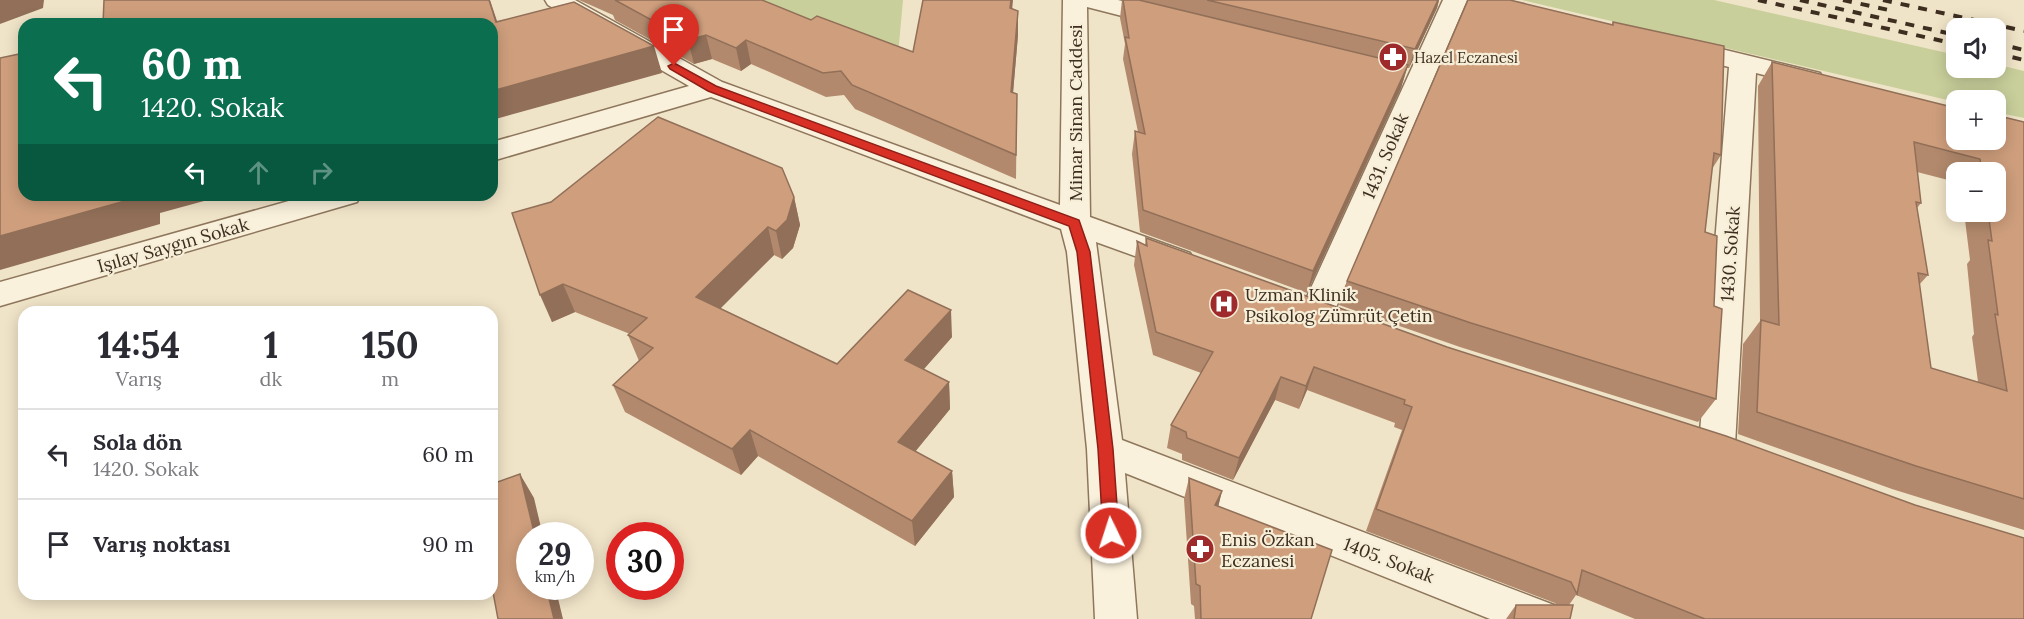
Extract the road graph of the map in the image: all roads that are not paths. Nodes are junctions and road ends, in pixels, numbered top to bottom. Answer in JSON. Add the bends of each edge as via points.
{"nodes":[{"id":1,"x":557,"y":0,"type":"edge"},
{"id":2,"x":1075,"y":0,"type":"edge"},
{"id":3,"x":1088,"y":0,"type":"edge"},
{"id":4,"x":1455,"y":0,"type":"edge"},
{"id":5,"x":1190,"y":25,"type":"edge"},
{"id":6,"x":1653,"y":41,"type":"edge"},
{"id":7,"x":1743,"y":63,"type":"junction"},
{"id":8,"x":1831,"y":84,"type":"edge"},
{"id":9,"x":712,"y":88,"type":"junction"},
{"id":10,"x":498,"y":150,"type":"edge"},
{"id":11,"x":325,"y":201,"type":"edge"},
{"id":12,"x":1075,"y":223,"type":"junction"},
{"id":13,"x":1207,"y":272,"type":"edge"},
{"id":14,"x":0,"y":294,"type":"edge"},
{"id":15,"x":1284,"y":300,"type":"edge"},
{"id":16,"x":1683,"y":435,"type":"edge"},
{"id":17,"x":1717,"y":446,"type":"junction"},
{"id":18,"x":1106,"y":449,"type":"junction"},
{"id":19,"x":1750,"y":457,"type":"edge"},
{"id":20,"x":1114,"y":618,"type":"edge"},
{"id":21,"x":1539,"y":619,"type":"edge"}],
"edges":[{"from":1,"to":9,"type":"street"},
{"from":2,"to":12,"type":"street","name":"Mimar Sinan Caddesi"},
{"from":3,"to":5,"type":"street"},
{"from":4,"to":15,"type":"street","name":"1431. Sokak","via":[[1406,78],[1328,316]]},
{"from":6,"to":7,"type":"street"},
{"from":7,"to":8,"type":"street"},
{"from":7,"to":17,"type":"street","name":"1430. Sokak"},
{"from":9,"to":10,"type":"street"},
{"from":9,"to":12,"type":"street"},
{"from":11,"to":14,"type":"street","name":"Işılay Saygın Sokak"},
{"from":12,"to":13,"type":"street"},
{"from":12,"to":18,"type":"street","name":"Mimar Sinan Caddesi","via":[[1083,252]]},
{"from":16,"to":17,"type":"street"},
{"from":17,"to":19,"type":"street"},
{"from":18,"to":20,"type":"street","name":"Mimar Sinan Caddesi"},
{"from":18,"to":21,"type":"street","name":"1405. Sokak"}]}
